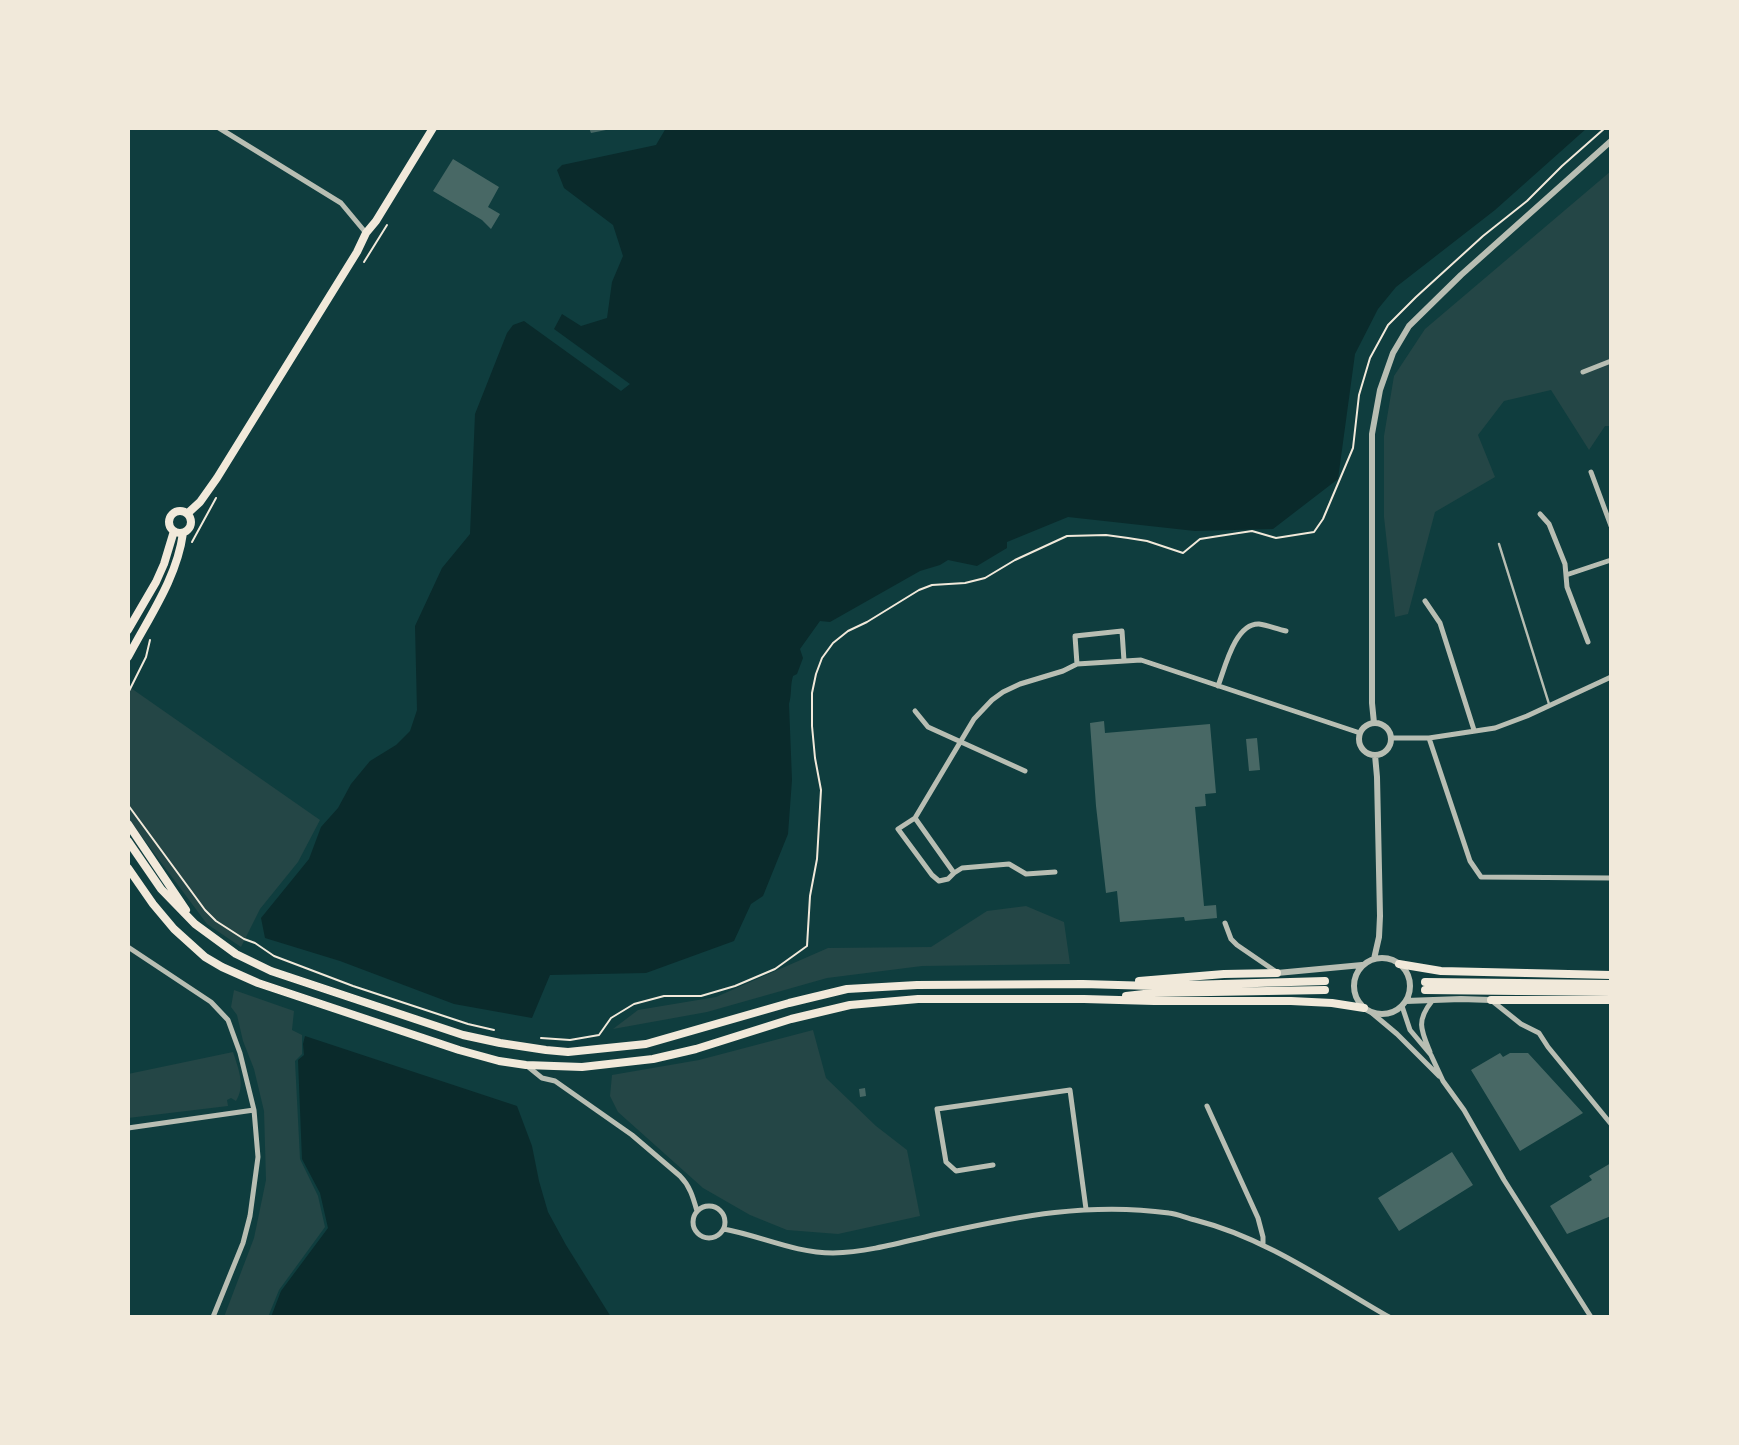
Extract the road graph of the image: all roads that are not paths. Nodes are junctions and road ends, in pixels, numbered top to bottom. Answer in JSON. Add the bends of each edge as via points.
{"nodes":[{"id":1,"x":219,"y":128,"type":"edge"},
{"id":2,"x":433,"y":128,"type":"edge"},
{"id":3,"x":1611,"y":141,"type":"edge"},
{"id":4,"x":366,"y":233,"type":"junction"},
{"id":5,"x":1611,"y":361,"type":"edge"},
{"id":6,"x":1583,"y":372,"type":"dead end"},
{"id":7,"x":1591,"y":472,"type":"dead end"},
{"id":8,"x":188,"y":513,"type":"junction"},
{"id":9,"x":1540,"y":514,"type":"dead end"},
{"id":10,"x":1611,"y":526,"type":"edge"},
{"id":11,"x":179,"y":532,"type":"junction"},
{"id":12,"x":1499,"y":544,"type":"dead end"},
{"id":13,"x":1611,"y":560,"type":"edge"},
{"id":14,"x":1566,"y":575,"type":"junction"},
{"id":15,"x":1425,"y":601,"type":"dead end"},
{"id":16,"x":128,"y":630,"type":"edge"},
{"id":17,"x":1286,"y":631,"type":"dead end"},
{"id":18,"x":1588,"y":642,"type":"dead end"},
{"id":19,"x":128,"y":657,"type":"edge"},
{"id":20,"x":1124,"y":661,"type":"junction"},
{"id":21,"x":1077,"y":664,"type":"junction"},
{"id":22,"x":1611,"y":677,"type":"edge"},
{"id":23,"x":1218,"y":686,"type":"junction"},
{"id":24,"x":1549,"y":704,"type":"junction"},
{"id":25,"x":915,"y":711,"type":"dead end"},
{"id":26,"x":1374,"y":723,"type":"junction"},
{"id":27,"x":1474,"y":730,"type":"junction"},
{"id":28,"x":1360,"y":733,"type":"junction"},
{"id":29,"x":1391,"y":738,"type":"junction"},
{"id":30,"x":1429,"y":738,"type":"junction"},
{"id":31,"x":959,"y":741,"type":"junction"},
{"id":32,"x":1375,"y":755,"type":"junction"},
{"id":33,"x":1025,"y":771,"type":"dead end"},
{"id":34,"x":915,"y":818,"type":"junction"},
{"id":35,"x":128,"y":824,"type":"edge"},
{"id":36,"x":128,"y":841,"type":"edge"},
{"id":37,"x":128,"y":868,"type":"edge"},
{"id":38,"x":1055,"y":872,"type":"dead end"},
{"id":39,"x":954,"y":873,"type":"junction"},
{"id":40,"x":1611,"y":878,"type":"edge"},
{"id":41,"x":1226,"y":923,"type":"dead end"},
{"id":42,"x":195,"y":925,"type":"junction"},
{"id":43,"x":128,"y":947,"type":"edge"},
{"id":44,"x":1374,"y":959,"type":"junction"},
{"id":45,"x":1399,"y":964,"type":"junction"},
{"id":46,"x":1362,"y":965,"type":"junction"},
{"id":47,"x":1277,"y":973,"type":"junction"},
{"id":48,"x":1611,"y":975,"type":"edge"},
{"id":49,"x":1083,"y":984,"type":"junction"},
{"id":50,"x":1611,"y":984,"type":"edge"},
{"id":51,"x":1611,"y":992,"type":"edge"},
{"id":52,"x":1084,"y":999,"type":"junction"},
{"id":53,"x":1490,"y":1000,"type":"junction"},
{"id":54,"x":1611,"y":1000,"type":"edge"},
{"id":55,"x":1432,"y":1001,"type":"junction"},
{"id":56,"x":1404,"y":1003,"type":"junction"},
{"id":57,"x":1364,"y":1008,"type":"junction"},
{"id":58,"x":1372,"y":1013,"type":"junction"},
{"id":59,"x":1431,"y":1055,"type":"junction"},
{"id":60,"x":526,"y":1065,"type":"junction"},
{"id":61,"x":1443,"y":1081,"type":"junction"},
{"id":62,"x":1207,"y":1106,"type":"dead end"},
{"id":63,"x":254,"y":1110,"type":"junction"},
{"id":64,"x":1611,"y":1125,"type":"edge"},
{"id":65,"x":128,"y":1128,"type":"edge"},
{"id":66,"x":993,"y":1165,"type":"dead end"},
{"id":67,"x":1086,"y":1209,"type":"junction"},
{"id":68,"x":697,"y":1211,"type":"junction"},
{"id":69,"x":724,"y":1229,"type":"junction"},
{"id":70,"x":1263,"y":1244,"type":"junction"},
{"id":71,"x":213,"y":1317,"type":"edge"},
{"id":72,"x":1389,"y":1317,"type":"edge"},
{"id":73,"x":1591,"y":1317,"type":"edge"}],
"edges":[{"from":1,"to":4,"type":"street","via":[[341,202]]},
{"from":2,"to":4,"type":"main road"},
{"from":3,"to":26,"type":"street","via":[[1461,275],[1409,326],[1393,353],[1372,434]]},
{"from":4,"to":8,"type":"main road","via":[[217,478]]},
{"from":5,"to":6,"type":"street"},
{"from":7,"to":10,"type":"street"},
{"from":8,"to":11,"type":"main road","via":[[190,528]]},
{"from":8,"to":11,"type":"main road","via":[[179,511],[171,516],[170,525]]},
{"from":9,"to":14,"type":"street","via":[[1549,524]]},
{"from":11,"to":16,"type":"main road"},
{"from":11,"to":19,"type":"main road","via":[[181,550],[167,585]]},
{"from":12,"to":24,"type":"lane"},
{"from":13,"to":14,"type":"street"},
{"from":14,"to":18,"type":"street"},
{"from":15,"to":27,"type":"street","via":[[1440,623]]},
{"from":17,"to":23,"type":"street","via":[[1256,624],[1247,627],[1236,638]]},
{"from":20,"to":21,"type":"street"},
{"from":20,"to":21,"type":"street","via":[[1122,631],[1075,636]]},
{"from":20,"to":23,"type":"street","via":[[1141,660]]},
{"from":21,"to":31,"type":"street","via":[[992,699]]},
{"from":22,"to":24,"type":"street"},
{"from":23,"to":28,"type":"street"},
{"from":24,"to":27,"type":"street","via":[[1495,728]]},
{"from":25,"to":31,"type":"street","via":[[928,727]]},
{"from":26,"to":28,"type":"street"},
{"from":26,"to":29,"type":"street","via":[[1389,730]]},
{"from":27,"to":30,"type":"street"},
{"from":28,"to":32,"type":"street","via":[[1361,747]]},
{"from":29,"to":30,"type":"street"},
{"from":29,"to":32,"type":"street","via":[[1387,750]]},
{"from":30,"to":40,"type":"street","via":[[1470,861],[1481,877]]},
{"from":31,"to":33,"type":"street"},
{"from":31,"to":34,"type":"street"},
{"from":32,"to":44,"type":"street","via":[[1380,916]]},
{"from":34,"to":39,"type":"street"},
{"from":34,"to":39,"type":"street","via":[[898,830],[939,881]]},
{"from":35,"to":42,"type":"main road"},
{"from":36,"to":42,"type":"main road"},
{"from":37,"to":60,"type":"main road","via":[[174,929],[222,967],[459,1050]]},
{"from":38,"to":39,"type":"street","via":[[1026,874],[1009,864],[962,868]]},
{"from":41,"to":47,"type":"street","via":[[1237,945]]},
{"from":42,"to":49,"type":"main road","via":[[236,954],[311,985],[463,1035],[568,1052],[646,1044],[847,989]]},
{"from":43,"to":63,"type":"street","via":[[211,1002],[228,1020]]},
{"from":44,"to":45,"type":"street","via":[[1388,958]]},
{"from":44,"to":46,"type":"street"},
{"from":45,"to":48,"type":"main road","via":[[1441,971]]},
{"from":45,"to":56,"type":"street","via":[[1409,978]]},
{"from":46,"to":47,"type":"street"},
{"from":46,"to":57,"type":"street","via":[[1353,987]]},
{"from":47,"to":49,"type":"main road"},
{"from":49,"to":52,"type":"main road","via":[[1325,986]]},
{"from":50,"to":51,"type":"main road","via":[[1425,986]]},
{"from":52,"to":57,"type":"main road","via":[[1332,1003]]},
{"from":52,"to":60,"type":"main road","via":[[918,999],[850,1005],[653,1059],[582,1068]]},
{"from":53,"to":54,"type":"main road"},
{"from":53,"to":55,"type":"street"},
{"from":53,"to":64,"type":"street","via":[[1539,1033]]},
{"from":55,"to":56,"type":"street"},
{"from":55,"to":59,"type":"street","via":[[1421,1020]]},
{"from":56,"to":58,"type":"street","via":[[1392,1013]]},
{"from":56,"to":59,"type":"street","via":[[1410,1030]]},
{"from":57,"to":58,"type":"street"},
{"from":58,"to":61,"type":"street"},
{"from":59,"to":61,"type":"street"},
{"from":60,"to":68,"type":"street","via":[[632,1135],[687,1183]]},
{"from":61,"to":73,"type":"street"},
{"from":62,"to":70,"type":"street","via":[[1258,1218]]},
{"from":63,"to":65,"type":"street"},
{"from":63,"to":71,"type":"street","via":[[258,1157],[250,1216]]},
{"from":66,"to":67,"type":"street","via":[[956,1171],[946,1162],[937,1109],[1070,1090]]},
{"from":67,"to":69,"type":"street","via":[[1040,1213],[836,1253],[812,1252]]},
{"from":67,"to":70,"type":"street","via":[[1171,1213]]},
{"from":68,"to":69,"type":"street","via":[[706,1206],[720,1210]]},
{"from":68,"to":69,"type":"street","via":[[692,1220],[701,1237],[715,1238]]},
{"from":70,"to":72,"type":"street"}]}
